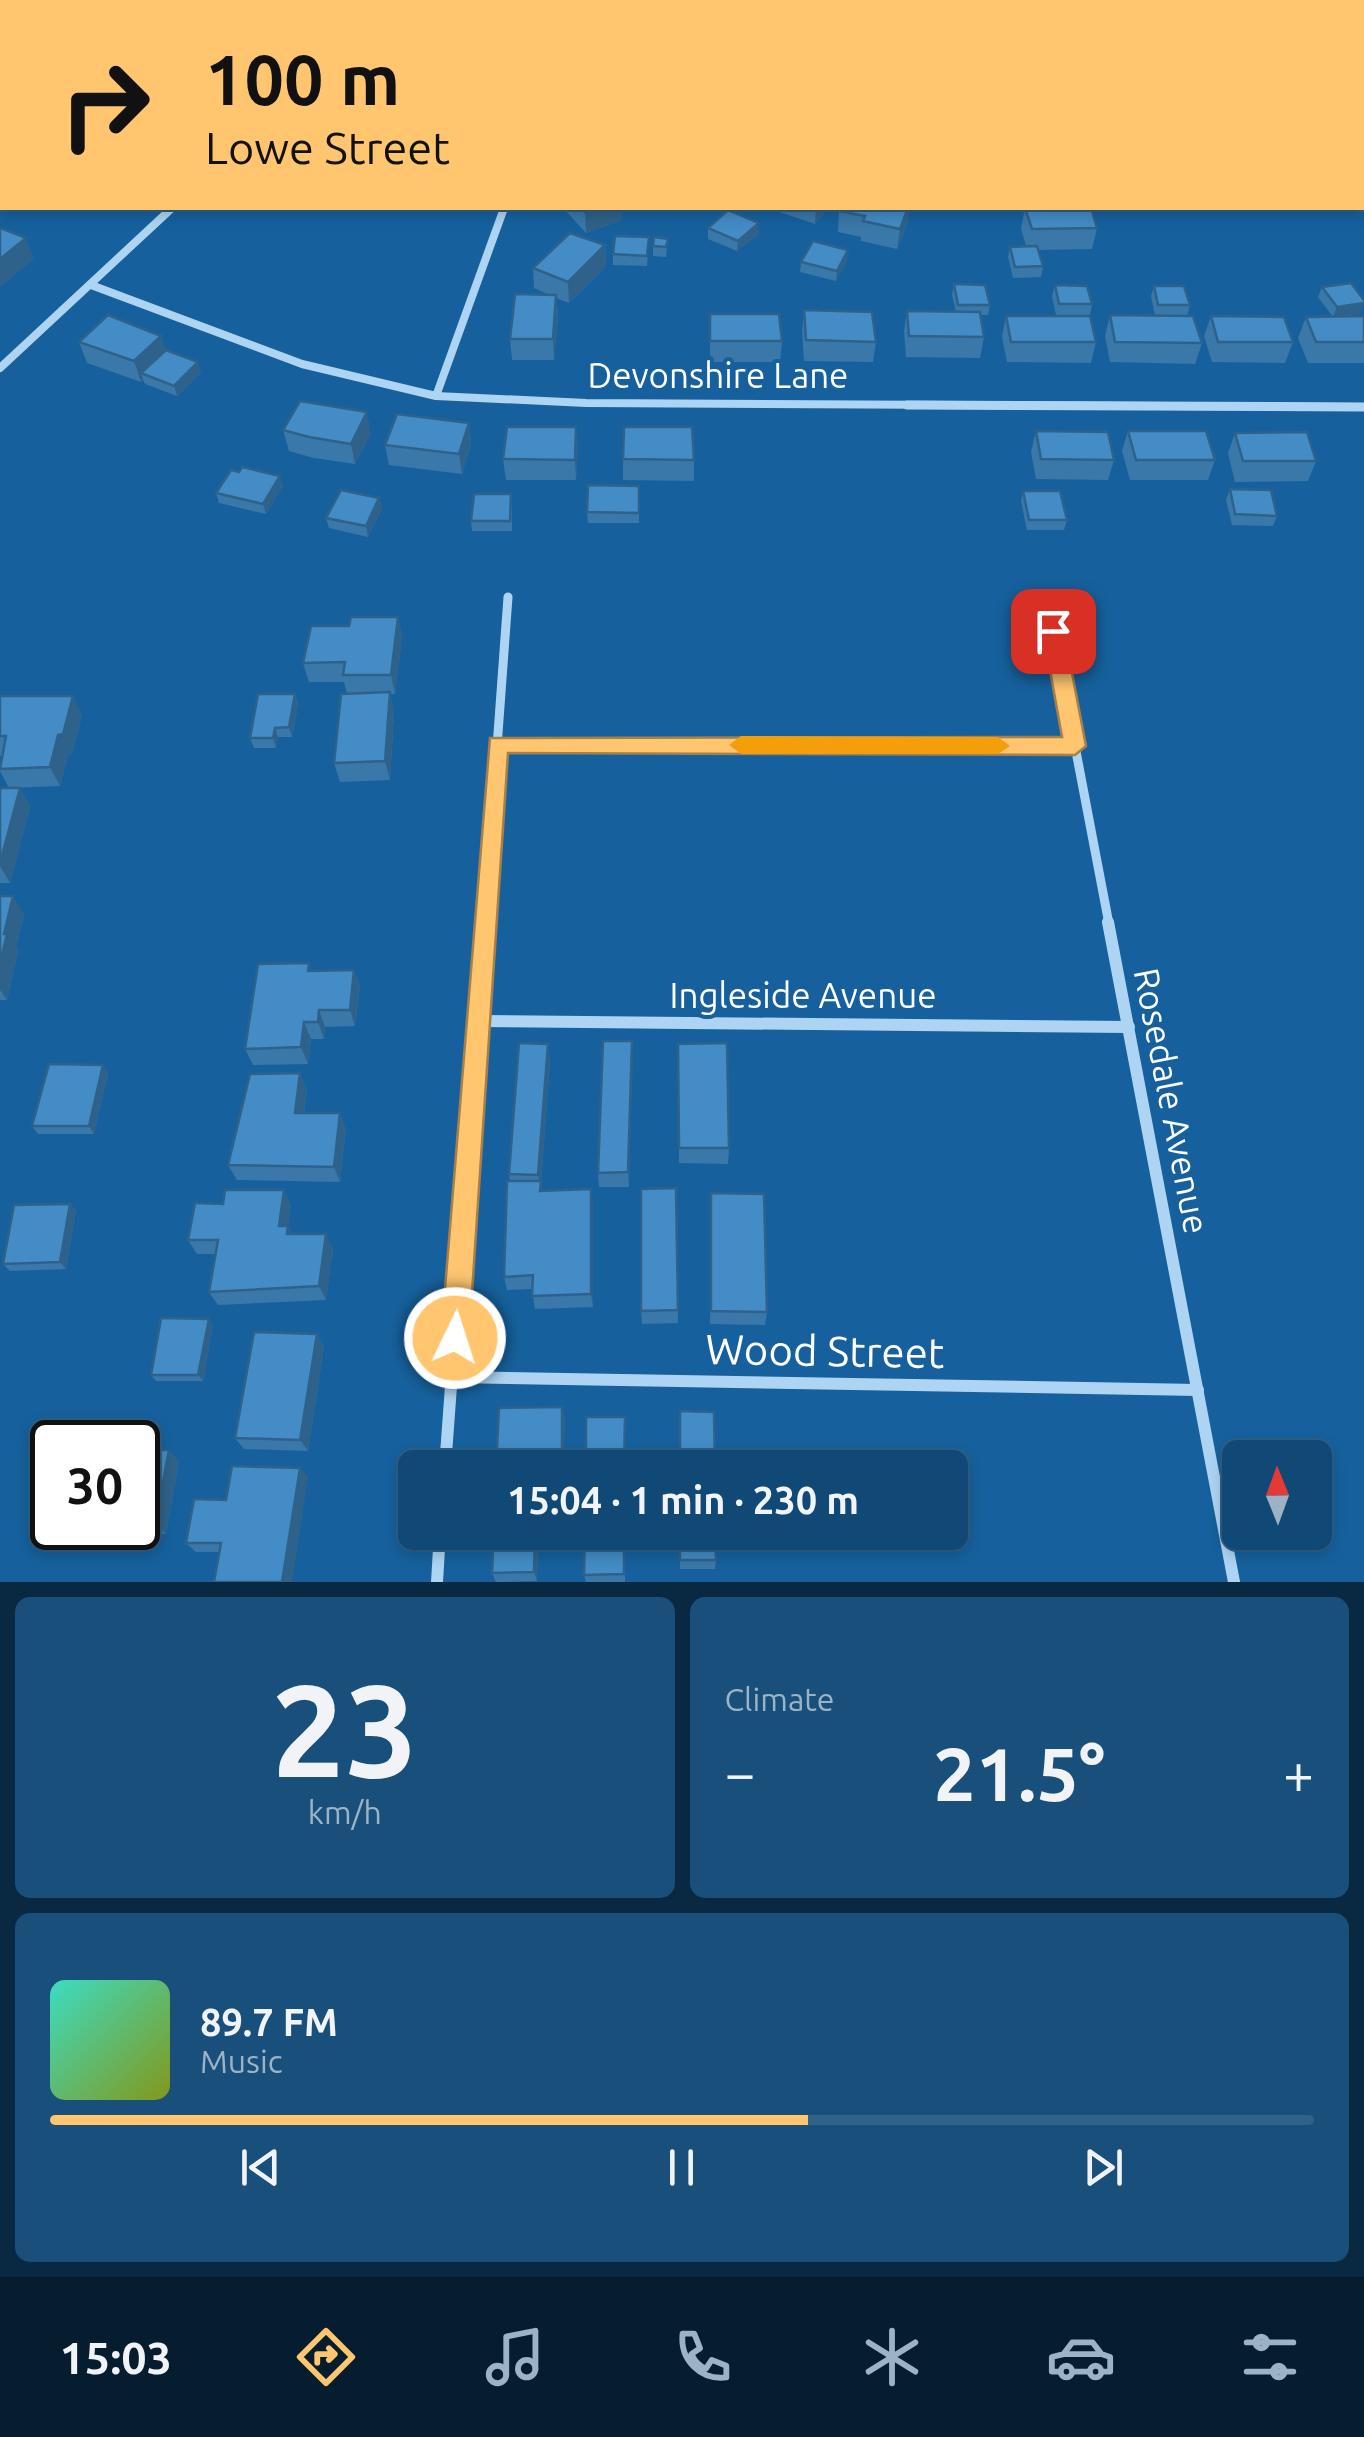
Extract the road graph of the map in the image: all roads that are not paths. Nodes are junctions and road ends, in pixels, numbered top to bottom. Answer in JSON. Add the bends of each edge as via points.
{"nodes":[{"id":1,"x":170,"y":210,"type":"edge"},
{"id":2,"x":502,"y":212,"type":"dead end"},
{"id":3,"x":91,"y":285,"type":"junction"},
{"id":4,"x":0,"y":368,"type":"edge"},
{"id":5,"x":436,"y":396,"type":"junction"},
{"id":6,"x":1364,"y":406,"type":"edge"},
{"id":7,"x":508,"y":596,"type":"dead end"},
{"id":8,"x":1053,"y":631,"type":"dead end"},
{"id":9,"x":498,"y":744,"type":"junction"},
{"id":10,"x":1075,"y":746,"type":"junction"},
{"id":11,"x":478,"y":1021,"type":"junction"},
{"id":12,"x":1129,"y":1026,"type":"junction"},
{"id":13,"x":452,"y":1377,"type":"junction"},
{"id":14,"x":1198,"y":1390,"type":"junction"},
{"id":15,"x":446,"y":1450,"type":"edge"},
{"id":16,"x":439,"y":1550,"type":"edge"},
{"id":17,"x":437,"y":1582,"type":"edge"},
{"id":18,"x":1234,"y":1582,"type":"edge"}],
"edges":[{"from":1,"to":3,"type":"street"},
{"from":2,"to":5,"type":"street"},
{"from":3,"to":4,"type":"street"},
{"from":3,"to":5,"type":"street","name":"Devonshire Lane","via":[[302,364]]},
{"from":5,"to":6,"type":"street","name":"Devonshire Lane","via":[[586,403]]},
{"from":7,"to":9,"type":"street"},
{"from":8,"to":10,"type":"street","name":"Rosedale Avenue"},
{"from":9,"to":10,"type":"street"},
{"from":9,"to":11,"type":"street"},
{"from":10,"to":12,"type":"street","name":"Rosedale Avenue"},
{"from":11,"to":12,"type":"street","name":"Ingleside Avenue"},
{"from":11,"to":13,"type":"street"},
{"from":12,"to":14,"type":"street","name":"Rosedale Avenue"},
{"from":13,"to":14,"type":"street","name":"Wood Street"},
{"from":13,"to":15,"type":"street"},
{"from":14,"to":18,"type":"street","name":"Rosedale Avenue"},
{"from":16,"to":17,"type":"street"}]}
